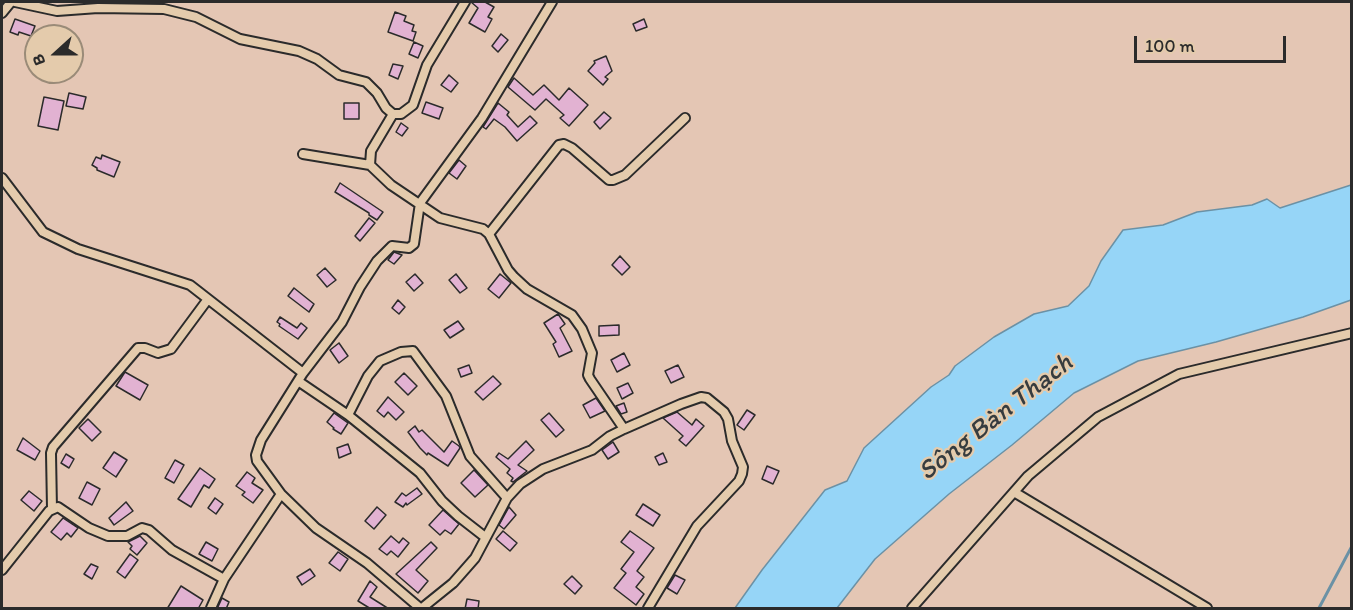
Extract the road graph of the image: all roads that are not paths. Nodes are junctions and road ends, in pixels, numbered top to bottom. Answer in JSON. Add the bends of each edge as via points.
{"nodes":[{"id":1,"x":13,"y":2,"type":"edge"},
{"id":2,"x":465,"y":2,"type":"edge"},
{"id":3,"x":552,"y":2,"type":"edge"},
{"id":4,"x":2,"y":14,"type":"edge"},
{"id":5,"x":393,"y":114,"type":"junction"},
{"id":6,"x":685,"y":118,"type":"dead end"},
{"id":7,"x":303,"y":154,"type":"dead end"},
{"id":8,"x":369,"y":165,"type":"junction"},
{"id":9,"x":2,"y":178,"type":"edge"},
{"id":10,"x":420,"y":203,"type":"junction"},
{"id":11,"x":489,"y":234,"type":"junction"},
{"id":12,"x":208,"y":299,"type":"junction"},
{"id":13,"x":1352,"y":333,"type":"edge"},
{"id":14,"x":303,"y":373,"type":"junction"},
{"id":15,"x":298,"y":381,"type":"junction"},
{"id":16,"x":348,"y":415,"type":"junction"},
{"id":17,"x":624,"y":429,"type":"junction"},
{"id":18,"x":1014,"y":492,"type":"junction"},
{"id":19,"x":281,"y":494,"type":"junction"},
{"id":20,"x":507,"y":498,"type":"junction"},
{"id":21,"x":52,"y":509,"type":"junction"},
{"id":22,"x":485,"y":537,"type":"junction"},
{"id":23,"x":2,"y":570,"type":"edge"},
{"id":24,"x":224,"y":579,"type":"junction"},
{"id":25,"x":211,"y":609,"type":"edge"},
{"id":26,"x":421,"y":609,"type":"edge"},
{"id":27,"x":648,"y":609,"type":"edge"},
{"id":28,"x":912,"y":609,"type":"edge"},
{"id":29,"x":1207,"y":609,"type":"edge"}],
"edges":[{"from":1,"to":4,"type":"street"},
{"from":1,"to":5,"type":"street","via":[[57,11],[164,9],[196,16],[240,39],[299,51],[339,75],[366,82]]},
{"from":2,"to":5,"type":"street","via":[[427,65],[413,105],[401,114]]},
{"from":3,"to":10,"type":"street","via":[[482,118]]},
{"from":5,"to":8,"type":"street","via":[[371,152]]},
{"from":6,"to":11,"type":"street","via":[[626,175],[613,180],[572,148],[560,145]]},
{"from":7,"to":8,"type":"street"},
{"from":8,"to":10,"type":"street"},
{"from":9,"to":12,"type":"street","via":[[43,232],[78,249],[183,282]]},
{"from":10,"to":11,"type":"street","via":[[440,218]]},
{"from":10,"to":14,"type":"street","via":[[414,244],[409,248],[392,246],[377,261],[342,322]]},
{"from":11,"to":17,"type":"street","via":[[514,277],[576,320],[592,353],[588,375]]},
{"from":12,"to":14,"type":"street"},
{"from":12,"to":21,"type":"street","via":[[171,349],[158,353],[138,348],[53,447]]},
{"from":13,"to":18,"type":"street","via":[[1179,374],[1098,417]]},
{"from":14,"to":15,"type":"street"},
{"from":15,"to":16,"type":"street"},
{"from":15,"to":19,"type":"street","via":[[261,440],[256,455]]},
{"from":16,"to":20,"type":"street","via":[[380,361],[413,351],[446,396],[470,456]]},
{"from":16,"to":22,"type":"street","via":[[420,473],[442,501]]},
{"from":17,"to":20,"type":"street","via":[[592,450],[543,469]]},
{"from":17,"to":27,"type":"street","via":[[681,404],[707,398],[728,419],[742,467],[739,481],[697,526]]},
{"from":18,"to":28,"type":"street"},
{"from":18,"to":29,"type":"street"},
{"from":19,"to":24,"type":"street"},
{"from":19,"to":26,"type":"street","via":[[316,528],[367,563]]},
{"from":20,"to":22,"type":"street"},
{"from":21,"to":23,"type":"street"},
{"from":21,"to":24,"type":"street","via":[[63,509],[108,536],[149,530],[172,550]]},
{"from":22,"to":26,"type":"street","via":[[453,584]]},
{"from":24,"to":25,"type":"street"}]}
